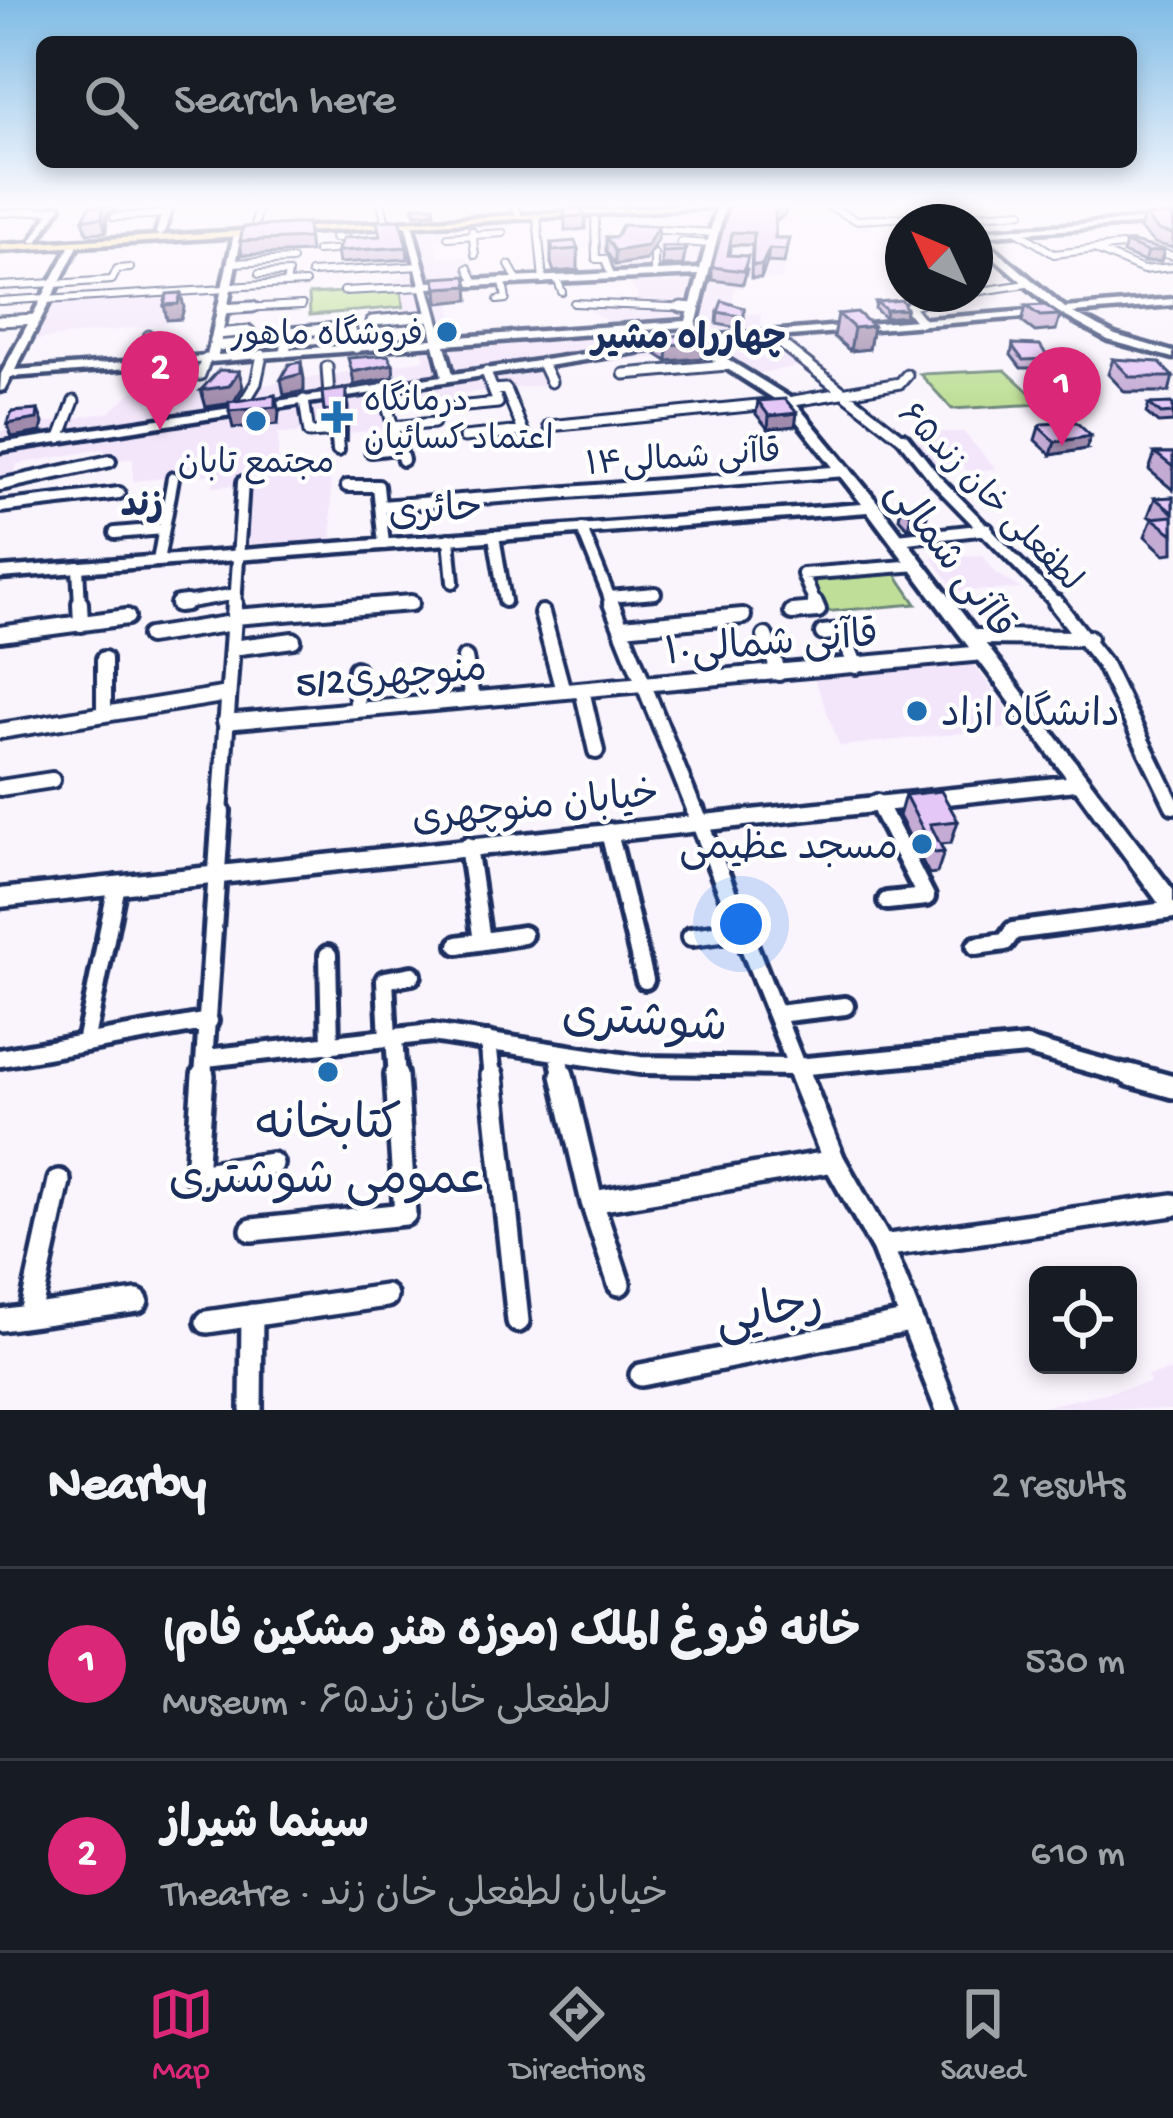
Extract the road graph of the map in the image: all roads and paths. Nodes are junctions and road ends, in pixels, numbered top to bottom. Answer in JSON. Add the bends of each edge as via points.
{"nodes":[{"id":1,"x":61,"y":272,"type":"edge"},
{"id":2,"x":116,"y":272,"type":"edge"},
{"id":3,"x":229,"y":272,"type":"edge"},
{"id":4,"x":311,"y":272,"type":"dead end"},
{"id":5,"x":315,"y":272,"type":"edge"},
{"id":6,"x":420,"y":272,"type":"edge"},
{"id":7,"x":470,"y":272,"type":"edge"},
{"id":8,"x":513,"y":272,"type":"edge"},
{"id":9,"x":542,"y":272,"type":"edge"},
{"id":10,"x":609,"y":272,"type":"edge"},
{"id":11,"x":654,"y":272,"type":"edge"},
{"id":12,"x":704,"y":272,"type":"joint"},
{"id":13,"x":1013,"y":272,"type":"edge"},
{"id":14,"x":259,"y":274,"type":"dead end"},
{"id":15,"x":654,"y":275,"type":"junction"},
{"id":16,"x":611,"y":277,"type":"junction"},
{"id":17,"x":557,"y":279,"type":"junction"},
{"id":18,"x":543,"y":280,"type":"junction"},
{"id":19,"x":503,"y":281,"type":"junction"},
{"id":20,"x":518,"y":281,"type":"junction"},
{"id":21,"x":305,"y":283,"type":"dead end"},
{"id":22,"x":475,"y":283,"type":"junction"},
{"id":23,"x":55,"y":284,"type":"junction"},
{"id":24,"x":286,"y":284,"type":"junction"},
{"id":25,"x":1026,"y":284,"type":"junction"},
{"id":26,"x":0,"y":286,"type":"edge"},
{"id":27,"x":424,"y":286,"type":"junction"},
{"id":28,"x":226,"y":288,"type":"junction"},
{"id":29,"x":993,"y":289,"type":"edge"},
{"id":30,"x":344,"y":291,"type":"dead end"},
{"id":31,"x":562,"y":292,"type":"dead end"},
{"id":32,"x":46,"y":299,"type":"junction"},
{"id":33,"x":498,"y":300,"type":"dead end"},
{"id":34,"x":0,"y":301,"type":"edge"},
{"id":35,"x":1173,"y":302,"type":"edge"},
{"id":36,"x":574,"y":303,"type":"dead end"},
{"id":37,"x":302,"y":305,"type":"dead end"},
{"id":38,"x":695,"y":308,"type":"junction"},
{"id":39,"x":221,"y":309,"type":"junction"},
{"id":40,"x":913,"y":312,"type":"edge"},
{"id":41,"x":1066,"y":314,"type":"junction"},
{"id":42,"x":431,"y":316,"type":"junction"},
{"id":43,"x":36,"y":319,"type":"junction"},
{"id":44,"x":0,"y":321,"type":"edge"},
{"id":45,"x":372,"y":321,"type":"dead end"},
{"id":46,"x":922,"y":322,"type":"junction"},
{"id":47,"x":249,"y":331,"type":"dead end"},
{"id":48,"x":769,"y":334,"type":"junction"},
{"id":49,"x":149,"y":336,"type":"dead end"},
{"id":50,"x":687,"y":339,"type":"junction"},
{"id":51,"x":438,"y":342,"type":"junction"},
{"id":52,"x":248,"y":344,"type":"dead end"},
{"id":53,"x":286,"y":346,"type":"junction"},
{"id":54,"x":265,"y":348,"type":"junction"},
{"id":55,"x":213,"y":349,"type":"junction"},
{"id":56,"x":360,"y":351,"type":"junction"},
{"id":57,"x":1173,"y":352,"type":"edge"},
{"id":58,"x":542,"y":363,"type":"junction"},
{"id":59,"x":143,"y":364,"type":"junction"},
{"id":60,"x":727,"y":365,"type":"junction"},
{"id":61,"x":327,"y":367,"type":"dead end"},
{"id":62,"x":486,"y":372,"type":"junction"},
{"id":63,"x":4,"y":374,"type":"edge"},
{"id":64,"x":624,"y":374,"type":"dead end"},
{"id":65,"x":163,"y":375,"type":"dead end"},
{"id":66,"x":448,"y":377,"type":"junction"},
{"id":67,"x":906,"y":377,"type":"dead end"},
{"id":68,"x":551,"y":382,"type":"dead end"},
{"id":69,"x":0,"y":388,"type":"edge"},
{"id":70,"x":382,"y":388,"type":"junction"},
{"id":71,"x":493,"y":390,"type":"junction"},
{"id":72,"x":846,"y":391,"type":"junction"},
{"id":73,"x":329,"y":396,"type":"junction"},
{"id":74,"x":304,"y":400,"type":"junction"},
{"id":75,"x":74,"y":401,"type":"dead end"},
{"id":76,"x":788,"y":402,"type":"junction"},
{"id":77,"x":456,"y":407,"type":"dead end"},
{"id":78,"x":240,"y":409,"type":"junction"},
{"id":79,"x":434,"y":423,"type":"dead end"},
{"id":80,"x":549,"y":425,"type":"dead end"},
{"id":81,"x":392,"y":428,"type":"junction"},
{"id":82,"x":464,"y":436,"type":"dead end"},
{"id":83,"x":60,"y":438,"type":"junction"},
{"id":84,"x":0,"y":447,"type":"edge"},
{"id":85,"x":396,"y":448,"type":"junction"},
{"id":86,"x":338,"y":450,"type":"dead end"},
{"id":87,"x":371,"y":451,"type":"dead end"},
{"id":88,"x":403,"y":460,"type":"dead end"},
{"id":89,"x":110,"y":461,"type":"dead end"},
{"id":90,"x":845,"y":471,"type":"junction"},
{"id":91,"x":172,"y":478,"type":"dead end"},
{"id":92,"x":243,"y":482,"type":"dead end"},
{"id":93,"x":0,"y":485,"type":"edge"},
{"id":94,"x":346,"y":486,"type":"dead end"},
{"id":95,"x":118,"y":493,"type":"dead end"},
{"id":96,"x":381,"y":506,"type":"junction"},
{"id":97,"x":0,"y":507,"type":"edge"},
{"id":98,"x":874,"y":507,"type":"junction"},
{"id":99,"x":163,"y":529,"type":"junction"},
{"id":100,"x":583,"y":529,"type":"junction"},
{"id":101,"x":987,"y":529,"type":"junction"},
{"id":102,"x":115,"y":533,"type":"dead end"},
{"id":103,"x":494,"y":536,"type":"junction"},
{"id":104,"x":449,"y":539,"type":"junction"},
{"id":105,"x":898,"y":539,"type":"junction"},
{"id":106,"x":384,"y":544,"type":"junction"},
{"id":107,"x":237,"y":556,"type":"junction"},
{"id":108,"x":158,"y":561,"type":"junction"},
{"id":109,"x":918,"y":565,"type":"junction"},
{"id":110,"x":78,"y":567,"type":"junction"},
{"id":111,"x":0,"y":573,"type":"edge"},
{"id":112,"x":453,"y":582,"type":"dead end"},
{"id":113,"x":655,"y":593,"type":"dead end"},
{"id":114,"x":236,"y":594,"type":"junction"},
{"id":115,"x":609,"y":597,"type":"junction"},
{"id":116,"x":505,"y":602,"type":"dead end"},
{"id":117,"x":411,"y":603,"type":"dead end"},
{"id":118,"x":178,"y":604,"type":"dead end"},
{"id":119,"x":791,"y":612,"type":"dead end"},
{"id":120,"x":542,"y":613,"type":"dead end"},
{"id":121,"x":743,"y":616,"type":"dead end"},
{"id":122,"x":127,"y":617,"type":"dead end"},
{"id":123,"x":234,"y":620,"type":"junction"},
{"id":124,"x":80,"y":625,"type":"junction"},
{"id":125,"x":622,"y":627,"type":"junction"},
{"id":126,"x":823,"y":633,"type":"dead end"},
{"id":127,"x":0,"y":634,"type":"edge"},
{"id":128,"x":149,"y":636,"type":"dead end"},
{"id":129,"x":765,"y":636,"type":"dead end"},
{"id":130,"x":972,"y":637,"type":"junction"},
{"id":131,"x":1089,"y":638,"type":"junction"},
{"id":132,"x":293,"y":640,"type":"dead end"},
{"id":133,"x":232,"y":648,"type":"junction"},
{"id":134,"x":985,"y":653,"type":"junction"},
{"id":135,"x":465,"y":658,"type":"dead end"},
{"id":136,"x":104,"y":659,"type":"dead end"},
{"id":137,"x":856,"y":666,"type":"junction"},
{"id":138,"x":356,"y":668,"type":"dead end"},
{"id":139,"x":779,"y":673,"type":"junction"},
{"id":140,"x":644,"y":684,"type":"junction"},
{"id":141,"x":582,"y":689,"type":"junction"},
{"id":142,"x":563,"y":691,"type":"junction"},
{"id":143,"x":228,"y":694,"type":"junction"},
{"id":144,"x":472,"y":699,"type":"junction"},
{"id":145,"x":357,"y":710,"type":"junction"},
{"id":146,"x":104,"y":714,"type":"junction"},
{"id":147,"x":225,"y":722,"type":"junction"},
{"id":148,"x":0,"y":731,"type":"edge"},
{"id":149,"x":596,"y":751,"type":"dead end"},
{"id":150,"x":52,"y":780,"type":"dead end"},
{"id":151,"x":1079,"y":783,"type":"junction"},
{"id":152,"x":0,"y":788,"type":"edge"},
{"id":153,"x":877,"y":802,"type":"junction"},
{"id":154,"x":1173,"y":806,"type":"edge"},
{"id":155,"x":700,"y":822,"type":"junction"},
{"id":156,"x":608,"y":832,"type":"junction"},
{"id":157,"x":468,"y":846,"type":"junction"},
{"id":158,"x":220,"y":874,"type":"junction"},
{"id":159,"x":117,"y":885,"type":"junction"},
{"id":160,"x":0,"y":898,"type":"edge"},
{"id":161,"x":887,"y":902,"type":"dead end"},
{"id":162,"x":1173,"y":908,"type":"edge"},
{"id":163,"x":744,"y":929,"type":"junction"},
{"id":164,"x":523,"y":935,"type":"dead end"},
{"id":165,"x":691,"y":937,"type":"dead end"},
{"id":166,"x":482,"y":941,"type":"junction"},
{"id":167,"x":458,"y":945,"type":"dead end"},
{"id":168,"x":976,"y":946,"type":"dead end"},
{"id":169,"x":328,"y":955,"type":"dead end"},
{"id":170,"x":412,"y":975,"type":"dead end"},
{"id":171,"x":645,"y":980,"type":"dead end"},
{"id":172,"x":844,"y":1006,"type":"dead end"},
{"id":173,"x":777,"y":1014,"type":"junction"},
{"id":174,"x":209,"y":1022,"type":"junction"},
{"id":175,"x":391,"y":1038,"type":"junction"},
{"id":176,"x":488,"y":1041,"type":"junction"},
{"id":177,"x":85,"y":1043,"type":"junction"},
{"id":178,"x":330,"y":1046,"type":"junction"},
{"id":179,"x":558,"y":1056,"type":"junction"},
{"id":180,"x":0,"y":1058,"type":"edge"},
{"id":181,"x":206,"y":1058,"type":"junction"},
{"id":182,"x":796,"y":1067,"type":"junction"},
{"id":183,"x":1173,"y":1087,"type":"edge"},
{"id":184,"x":834,"y":1161,"type":"junction"},
{"id":185,"x":272,"y":1164,"type":"dead end"},
{"id":186,"x":58,"y":1181,"type":"dead end"},
{"id":187,"x":592,"y":1202,"type":"junction"},
{"id":188,"x":1173,"y":1205,"type":"edge"},
{"id":189,"x":252,"y":1230,"type":"dead end"},
{"id":190,"x":882,"y":1246,"type":"junction"},
{"id":191,"x":619,"y":1285,"type":"dead end"},
{"id":192,"x":386,"y":1296,"type":"dead end"},
{"id":193,"x":137,"y":1301,"type":"dead end"},
{"id":194,"x":30,"y":1314,"type":"junction"},
{"id":195,"x":252,"y":1315,"type":"junction"},
{"id":196,"x":0,"y":1320,"type":"edge"},
{"id":197,"x":518,"y":1321,"type":"dead end"},
{"id":198,"x":910,"y":1321,"type":"junction"},
{"id":199,"x":207,"y":1322,"type":"dead end"},
{"id":200,"x":641,"y":1375,"type":"dead end"},
{"id":201,"x":250,"y":1410,"type":"edge"},
{"id":202,"x":947,"y":1410,"type":"edge"}],
"edges":[{"from":1,"to":23,"type":"street"},
{"from":2,"to":23,"type":"street","via":[[112,280]]},
{"from":3,"to":28,"type":"street"},
{"from":4,"to":5,"type":"street"},
{"from":6,"to":27,"type":"street"},
{"from":7,"to":22,"type":"street"},
{"from":8,"to":20,"type":"street"},
{"from":9,"to":18,"type":"street"},
{"from":10,"to":16,"type":"street"},
{"from":11,"to":15,"type":"street"},
{"from":12,"to":15,"type":"street"},
{"from":12,"to":38,"type":"street"},
{"from":13,"to":25,"type":"street"},
{"from":14,"to":24,"type":"street","via":[[288,273]]},
{"from":15,"to":16,"type":"street"},
{"from":16,"to":17,"type":"street"},
{"from":17,"to":18,"type":"street"},
{"from":17,"to":31,"type":"street"},
{"from":18,"to":20,"type":"street"},
{"from":19,"to":20,"type":"street"},
{"from":19,"to":22,"type":"street"},
{"from":19,"to":33,"type":"street","via":[[506,299]]},
{"from":21,"to":24,"type":"street"},
{"from":22,"to":27,"type":"street"},
{"from":23,"to":26,"type":"street"},
{"from":23,"to":32,"type":"street"},
{"from":24,"to":28,"type":"street"},
{"from":25,"to":29,"type":"street"},
{"from":25,"to":41,"type":"street"},
{"from":27,"to":30,"type":"street"},
{"from":27,"to":42,"type":"street"},
{"from":28,"to":32,"type":"street"},
{"from":28,"to":39,"type":"street"},
{"from":32,"to":34,"type":"street"},
{"from":32,"to":43,"type":"street"},
{"from":35,"to":41,"type":"street"},
{"from":36,"to":38,"type":"street"},
{"from":37,"to":39,"type":"street"},
{"from":38,"to":50,"type":"street"},
{"from":39,"to":55,"type":"street"},
{"from":40,"to":46,"type":"street"},
{"from":41,"to":46,"type":"street"},
{"from":41,"to":57,"type":"street","via":[[1090,329]]},
{"from":42,"to":45,"type":"street"},
{"from":42,"to":51,"type":"street"},
{"from":43,"to":44,"type":"street"},
{"from":43,"to":63,"type":"street"},
{"from":46,"to":48,"type":"street"},
{"from":47,"to":55,"type":"street"},
{"from":48,"to":50,"type":"street"},
{"from":48,"to":72,"type":"street","name":"لطفعلی خان زند۶۵"},
{"from":49,"to":59,"type":"street"},
{"from":50,"to":51,"type":"street"},
{"from":50,"to":58,"type":"street"},
{"from":50,"to":60,"type":"street","name":"قاآنی شمالی"},
{"from":51,"to":56,"type":"street"},
{"from":51,"to":66,"type":"street"},
{"from":52,"to":55,"type":"street"},
{"from":53,"to":54,"type":"street"},
{"from":53,"to":56,"type":"street"},
{"from":53,"to":56,"type":"street","via":[[289,332],[352,327]]},
{"from":54,"to":55,"type":"street"},
{"from":54,"to":78,"type":"street"},
{"from":55,"to":59,"type":"street"},
{"from":55,"to":65,"type":"street","via":[[200,375]]},
{"from":58,"to":62,"type":"street"},
{"from":58,"to":68,"type":"street"},
{"from":59,"to":63,"type":"street"},
{"from":60,"to":64,"type":"street"},
{"from":60,"to":76,"type":"street","name":"قاآنی شمالی"},
{"from":61,"to":73,"type":"street"},
{"from":62,"to":66,"type":"street"},
{"from":62,"to":71,"type":"street"},
{"from":63,"to":69,"type":"street"},
{"from":66,"to":70,"type":"street"},
{"from":67,"to":72,"type":"street"},
{"from":70,"to":73,"type":"street"},
{"from":70,"to":81,"type":"street"},
{"from":71,"to":77,"type":"street","via":[[498,403]]},
{"from":71,"to":82,"type":"street","via":[[506,389],[522,431]]},
{"from":72,"to":76,"type":"street"},
{"from":72,"to":101,"type":"street","name":"لطفعلی خان زند۶۵","via":[[900,434]]},
{"from":73,"to":74,"type":"street"},
{"from":74,"to":78,"type":"street"},
{"from":74,"to":86,"type":"street","via":[[309,433],[337,431]]},
{"from":75,"to":83,"type":"street"},
{"from":76,"to":80,"type":"street"},
{"from":76,"to":90,"type":"street","name":"قاآنی شمالی"},
{"from":78,"to":83,"type":"street"},
{"from":79,"to":81,"type":"street"},
{"from":81,"to":85,"type":"street"},
{"from":83,"to":84,"type":"street"},
{"from":85,"to":87,"type":"street"},
{"from":85,"to":88,"type":"street"},
{"from":89,"to":93,"type":"street"},
{"from":90,"to":96,"type":"street","name":"قاآنی شمالی۱۴"},
{"from":90,"to":98,"type":"street","name":"قاآنی شمالی"},
{"from":91,"to":99,"type":"street"},
{"from":92,"to":107,"type":"street"},
{"from":94,"to":96,"type":"street","via":[[377,485]]},
{"from":95,"to":97,"type":"street"},
{"from":96,"to":106,"type":"street"},
{"from":98,"to":100,"type":"street","name":"حائری"},
{"from":98,"to":105,"type":"street","name":"قاآنی شمالی"},
{"from":99,"to":102,"type":"street"},
{"from":99,"to":108,"type":"street"},
{"from":100,"to":103,"type":"street","name":"حائری"},
{"from":100,"to":115,"type":"street"},
{"from":101,"to":105,"type":"street"},
{"from":101,"to":131,"type":"street","name":"لطفعلی خان زند۶۵"},
{"from":103,"to":104,"type":"street","name":"حائری"},
{"from":103,"to":116,"type":"street"},
{"from":104,"to":106,"type":"street","name":"حائری"},
{"from":104,"to":112,"type":"street"},
{"from":105,"to":109,"type":"street","name":"قاآنی شمالی"},
{"from":106,"to":107,"type":"street","name":"حائری"},
{"from":107,"to":108,"type":"street","name":"حائری"},
{"from":107,"to":114,"type":"street"},
{"from":108,"to":110,"type":"street","name":"حائری"},
{"from":109,"to":119,"type":"street","via":[[803,574],[818,610]]},
{"from":109,"to":130,"type":"street","name":"قاآنی شمالی"},
{"from":110,"to":111,"type":"street","name":"حائری"},
{"from":110,"to":124,"type":"street"},
{"from":113,"to":115,"type":"street"},
{"from":114,"to":118,"type":"street"},
{"from":114,"to":123,"type":"street"},
{"from":115,"to":125,"type":"street"},
{"from":117,"to":123,"type":"street"},
{"from":120,"to":142,"type":"street"},
{"from":121,"to":125,"type":"street"},
{"from":122,"to":124,"type":"street"},
{"from":123,"to":128,"type":"street"},
{"from":123,"to":133,"type":"street"},
{"from":124,"to":127,"type":"street"},
{"from":125,"to":140,"type":"street"},
{"from":126,"to":137,"type":"street","via":[[841,632]]},
{"from":129,"to":139,"type":"street"},
{"from":130,"to":131,"type":"street"},
{"from":130,"to":134,"type":"street","name":"قاآنی شمالی"},
{"from":131,"to":154,"type":"street","name":"لطفعلی خان زند۶۵"},
{"from":132,"to":133,"type":"street"},
{"from":133,"to":143,"type":"street"},
{"from":134,"to":137,"type":"street","name":"قاآنی شمالی۱۰"},
{"from":134,"to":151,"type":"street","name":"قاآنی شمالی"},
{"from":135,"to":144,"type":"street"},
{"from":136,"to":146,"type":"street"},
{"from":137,"to":139,"type":"street","name":"قاآنی شمالی۱۰"},
{"from":138,"to":145,"type":"street"},
{"from":139,"to":140,"type":"street","name":"قاآنی شمالی۱۰"},
{"from":140,"to":141,"type":"street","name":"قاآنی شمالی۱۰"},
{"from":140,"to":155,"type":"street"},
{"from":141,"to":142,"type":"street","name":"قاآنی شمالی۱۰"},
{"from":141,"to":149,"type":"street"},
{"from":142,"to":144,"type":"street","name":"5/2منوچهری"},
{"from":143,"to":146,"type":"street"},
{"from":143,"to":147,"type":"street"},
{"from":144,"to":145,"type":"street","name":"5/2منوچهری"},
{"from":145,"to":147,"type":"street","name":"5/2منوچهری"},
{"from":146,"to":148,"type":"street"},
{"from":147,"to":158,"type":"street"},
{"from":150,"to":152,"type":"street"},
{"from":151,"to":153,"type":"street","name":"خیابان منوچهری"},
{"from":151,"to":162,"type":"street","name":"قاآنی شمالی"},
{"from":153,"to":155,"type":"street","name":"خیابان منوچهری"},
{"from":153,"to":161,"type":"street","via":[[926,897]]},
{"from":155,"to":156,"type":"street","name":"خیابان منوچهری"},
{"from":155,"to":163,"type":"street"},
{"from":156,"to":157,"type":"street","name":"خیابان منوچهری"},
{"from":156,"to":171,"type":"street"},
{"from":157,"to":158,"type":"street","name":"خیابان منوچهری"},
{"from":157,"to":166,"type":"street"},
{"from":158,"to":159,"type":"street","name":"خیابان منوچهری"},
{"from":158,"to":174,"type":"street"},
{"from":159,"to":160,"type":"street","name":"خیابان منوچهری"},
{"from":159,"to":177,"type":"street"},
{"from":162,"to":168,"type":"street","via":[[1013,931],[1005,941]]},
{"from":163,"to":165,"type":"street"},
{"from":163,"to":173,"type":"street"},
{"from":164,"to":166,"type":"street"},
{"from":166,"to":167,"type":"street"},
{"from":169,"to":178,"type":"street"},
{"from":170,"to":175,"type":"street","via":[[386,980]]},
{"from":172,"to":173,"type":"street"},
{"from":173,"to":182,"type":"street"},
{"from":174,"to":177,"type":"street"},
{"from":174,"to":181,"type":"street"},
{"from":175,"to":176,"type":"street","name":"شوشتری","via":[[432,1033]]},
{"from":175,"to":178,"type":"street","name":"شوشتری"},
{"from":175,"to":189,"type":"street","via":[[405,1214]]},
{"from":176,"to":179,"type":"street","name":"شوشتری"},
{"from":176,"to":197,"type":"street"},
{"from":177,"to":180,"type":"street"},
{"from":178,"to":181,"type":"street","name":"شوشتری"},
{"from":179,"to":182,"type":"street","name":"شوشتری"},
{"from":179,"to":187,"type":"street"},
{"from":181,"to":185,"type":"street","via":[[196,1175]]},
{"from":182,"to":183,"type":"street","name":"شوشتری","via":[[1026,1046]]},
{"from":182,"to":184,"type":"street"},
{"from":184,"to":187,"type":"street"},
{"from":184,"to":190,"type":"street"},
{"from":186,"to":194,"type":"street"},
{"from":187,"to":191,"type":"street"},
{"from":188,"to":190,"type":"street"},
{"from":190,"to":198,"type":"street"},
{"from":192,"to":195,"type":"street"},
{"from":193,"to":194,"type":"street"},
{"from":194,"to":196,"type":"street"},
{"from":195,"to":199,"type":"street"},
{"from":195,"to":201,"type":"street"},
{"from":198,"to":200,"type":"street","name":"رجایی"},
{"from":198,"to":202,"type":"street"}]}
